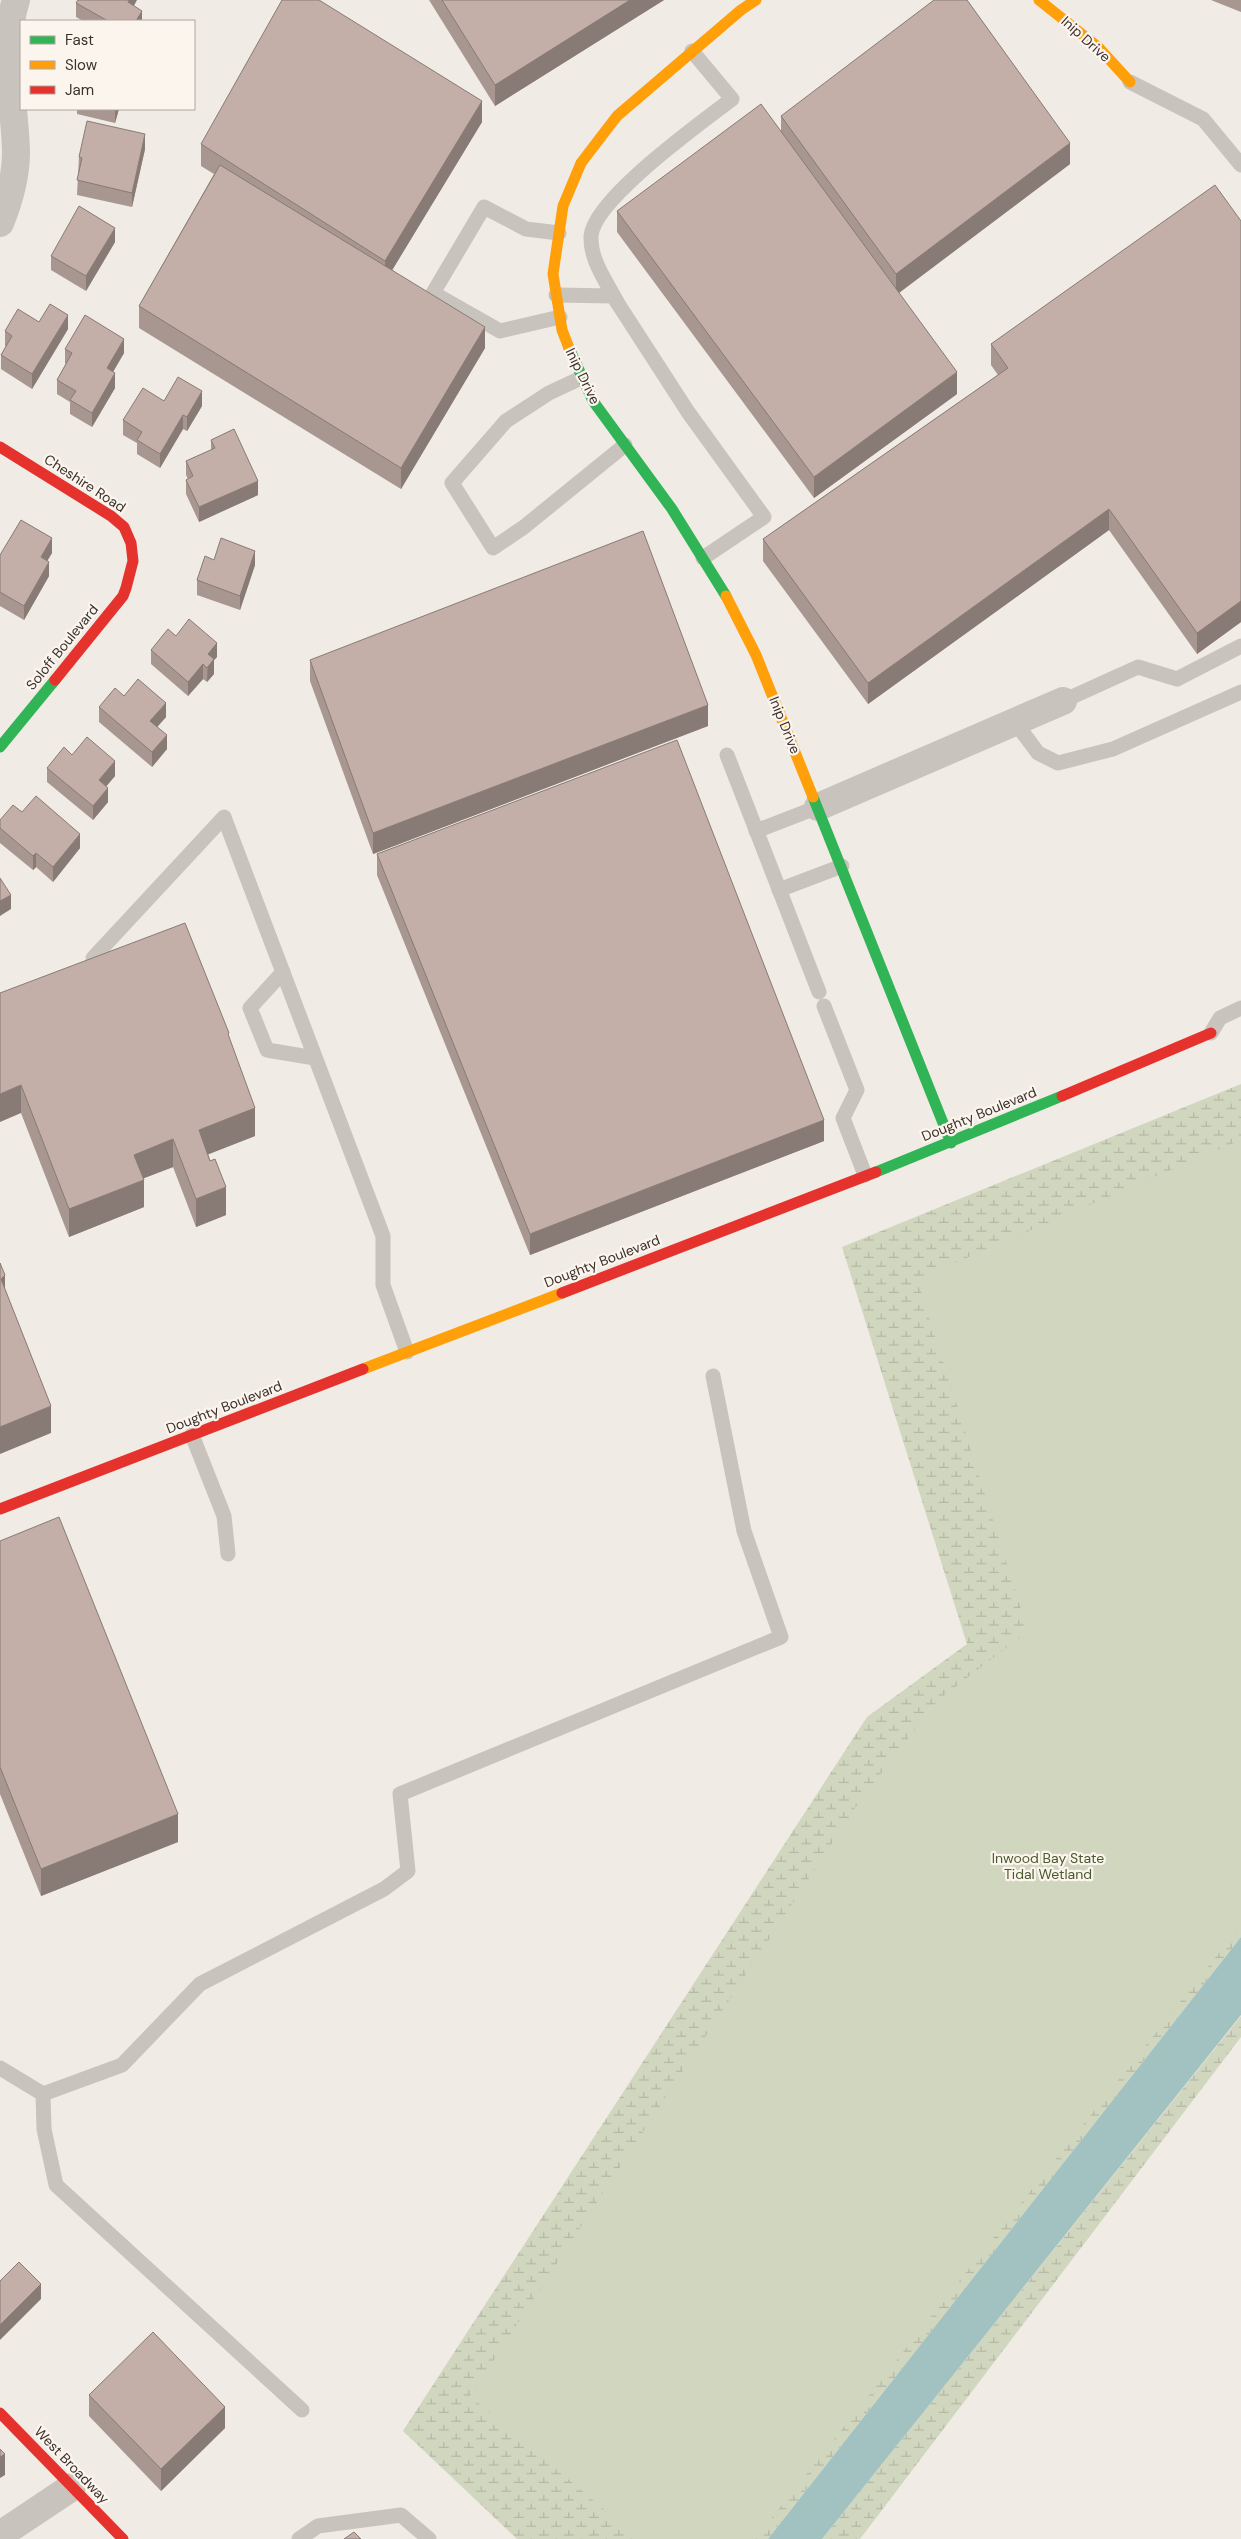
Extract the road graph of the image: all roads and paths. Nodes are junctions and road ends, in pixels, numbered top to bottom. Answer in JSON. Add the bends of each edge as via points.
{"nodes":[{"id":1,"x":16,"y":0,"type":"edge"},
{"id":2,"x":756,"y":0,"type":"edge"},
{"id":3,"x":1039,"y":0,"type":"edge"},
{"id":4,"x":692,"y":51,"type":"junction"},
{"id":5,"x":1130,"y":82,"type":"joint"},
{"id":6,"x":1241,"y":165,"type":"edge"},
{"id":7,"x":0,"y":223,"type":"edge"},
{"id":8,"x":559,"y":233,"type":"junction"},
{"id":9,"x":556,"y":294,"type":"junction"},
{"id":10,"x":620,"y":308,"type":"junction"},
{"id":11,"x":560,"y":317,"type":"junction"},
{"id":12,"x":581,"y":378,"type":"junction"},
{"id":13,"x":625,"y":445,"type":"junction"},
{"id":14,"x":0,"y":447,"type":"edge"},
{"id":15,"x":703,"y":558,"type":"junction"},
{"id":16,"x":132,"y":559,"type":"joint"},
{"id":17,"x":1241,"y":646,"type":"edge"},
{"id":18,"x":1241,"y":692,"type":"edge"},
{"id":19,"x":1063,"y":701,"type":"joint"},
{"id":20,"x":1015,"y":722,"type":"junction"},
{"id":21,"x":0,"y":747,"type":"edge"},
{"id":22,"x":727,"y":755,"type":"dead end"},
{"id":23,"x":818,"y":807,"type":"junction"},
{"id":24,"x":756,"y":831,"type":"junction"},
{"id":25,"x":842,"y":866,"type":"junction"},
{"id":26,"x":779,"y":890,"type":"junction"},
{"id":27,"x":93,"y":958,"type":"edge"},
{"id":28,"x":283,"y":972,"type":"junction"},
{"id":29,"x":1241,"y":1008,"type":"edge"},
{"id":30,"x":1211,"y":1033,"type":"joint"},
{"id":31,"x":315,"y":1058,"type":"junction"},
{"id":32,"x":951,"y":1142,"type":"junction"},
{"id":33,"x":865,"y":1175,"type":"junction"},
{"id":34,"x":408,"y":1352,"type":"junction"},
{"id":35,"x":713,"y":1376,"type":"dead end"},
{"id":36,"x":192,"y":1435,"type":"junction"},
{"id":37,"x":0,"y":1509,"type":"edge"},
{"id":38,"x":228,"y":1554,"type":"dead end"},
{"id":39,"x":0,"y":2068,"type":"edge"},
{"id":40,"x":42,"y":2094,"type":"junction"},
{"id":41,"x":302,"y":2410,"type":"dead end"},
{"id":42,"x":0,"y":2413,"type":"edge"},
{"id":43,"x":72,"y":2486,"type":"junction"},
{"id":44,"x":0,"y":2535,"type":"edge"},
{"id":45,"x":122,"y":2539,"type":"edge"},
{"id":46,"x":299,"y":2539,"type":"edge"},
{"id":47,"x":429,"y":2539,"type":"edge"}],
"edges":[{"from":1,"to":7,"type":"street","via":[[4,41],[5,75],[16,152],[11,197]]},
{"from":2,"to":4,"type":"street","name":"Inip Drive"},
{"from":3,"to":5,"type":"street","name":"Inip Drive","via":[[1098,47]]},
{"from":4,"to":8,"type":"street","name":"Inip Drive","via":[[617,116],[595,142],[563,206]]},
{"from":4,"to":10,"type":"lane","via":[[732,99],[630,180],[607,203],[591,233],[592,256]]},
{"from":5,"to":6,"type":"lane","via":[[1203,120]]},
{"from":8,"to":9,"type":"street","name":"Inip Drive","via":[[553,274]]},
{"from":8,"to":11,"type":"lane","via":[[526,229],[484,207],[434,293],[500,331]]},
{"from":9,"to":10,"type":"lane","via":[[613,296]]},
{"from":9,"to":11,"type":"street","name":"Inip Drive"},
{"from":10,"to":15,"type":"lane","via":[[688,412],[764,517]]},
{"from":11,"to":12,"type":"street","name":"Inip Drive"},
{"from":12,"to":13,"type":"street","name":"Inip Drive","via":[[593,401]]},
{"from":12,"to":13,"type":"lane","via":[[549,393],[506,421],[452,483],[493,548],[524,527]]},
{"from":13,"to":15,"type":"street","name":"Inip Drive"},
{"from":14,"to":16,"type":"street","name":"Cheshire Road","via":[[112,516],[124,527]]},
{"from":15,"to":23,"type":"street","name":"Inip Drive","via":[[756,655]]},
{"from":16,"to":21,"type":"street","name":"Soloff Boulevard","via":[[130,583],[123,596]]},
{"from":17,"to":19,"type":"lane","via":[[1177,679],[1138,667]]},
{"from":18,"to":20,"type":"lane","via":[[1113,749],[1058,763],[1038,754]]},
{"from":19,"to":20,"type":"street"},
{"from":20,"to":23,"type":"street"},
{"from":22,"to":24,"type":"lane"},
{"from":23,"to":24,"type":"lane"},
{"from":23,"to":25,"type":"street","name":"Inip Drive"},
{"from":24,"to":26,"type":"lane"},
{"from":25,"to":26,"type":"lane"},
{"from":25,"to":32,"type":"street","name":"Inip Drive"},
{"from":26,"to":33,"type":"lane","via":[[857,1090],[843,1118]]},
{"from":27,"to":28,"type":"lane","via":[[224,817]]},
{"from":28,"to":31,"type":"lane"},
{"from":28,"to":31,"type":"lane","via":[[250,1008],[266,1050]]},
{"from":29,"to":30,"type":"lane","via":[[1220,1018]]},
{"from":30,"to":32,"type":"street","name":"Doughty Boulevard"},
{"from":31,"to":34,"type":"lane","via":[[383,1236],[383,1285]]},
{"from":32,"to":33,"type":"street","name":"Doughty Boulevard"},
{"from":33,"to":34,"type":"street","name":"Doughty Boulevard"},
{"from":34,"to":36,"type":"street","name":"Doughty Boulevard"},
{"from":35,"to":40,"type":"lane","via":[[744,1531],[781,1637],[400,1794],[408,1871],[384,1889],[200,1984],[122,2065]]},
{"from":36,"to":37,"type":"street","name":"Doughty Boulevard"},
{"from":36,"to":38,"type":"lane","via":[[224,1516]]},
{"from":39,"to":40,"type":"lane"},
{"from":40,"to":41,"type":"lane","via":[[44,2129],[56,2185]]},
{"from":42,"to":43,"type":"street","name":"West Broadway"},
{"from":43,"to":44,"type":"street"},
{"from":43,"to":45,"type":"street","name":"West Broadway"},
{"from":46,"to":47,"type":"lane","via":[[318,2526],[401,2515]]}]}
